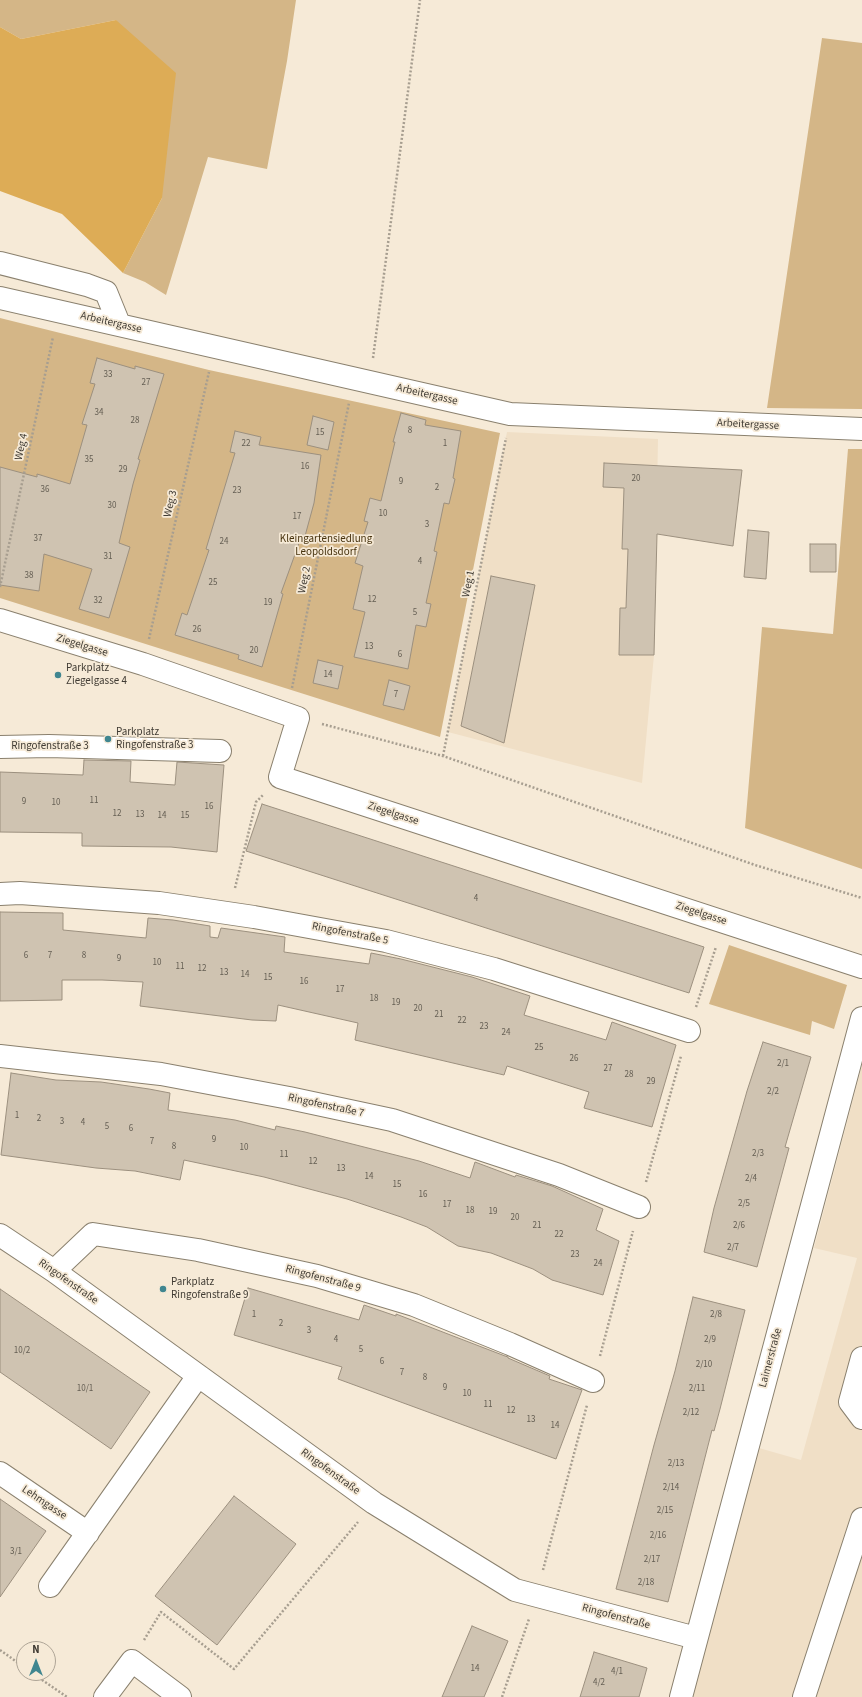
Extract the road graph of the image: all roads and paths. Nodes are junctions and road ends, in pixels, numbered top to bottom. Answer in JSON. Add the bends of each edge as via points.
{"nodes":[{"id":1,"x":420,"y":0,"type":"edge"},
{"id":2,"x":0,"y":264,"type":"edge"},
{"id":3,"x":0,"y":298,"type":"edge"},
{"id":4,"x":59,"y":311,"type":"junction"},
{"id":5,"x":118,"y":324,"type":"junction"},
{"id":6,"x":214,"y":346,"type":"junction"},
{"id":7,"x":362,"y":380,"type":"junction"},
{"id":8,"x":510,"y":414,"type":"junction"},
{"id":9,"x":862,"y":429,"type":"edge"},
{"id":10,"x":0,"y":587,"type":"edge"},
{"id":11,"x":0,"y":620,"type":"edge"},
{"id":12,"x":143,"y":664,"type":"junction"},
{"id":13,"x":292,"y":716,"type":"junction"},
{"id":14,"x":0,"y":748,"type":"edge"},
{"id":15,"x":220,"y":750,"type":"dead end"},
{"id":16,"x":443,"y":756,"type":"junction"},
{"id":17,"x":280,"y":777,"type":"junction"},
{"id":18,"x":0,"y":894,"type":"edge"},
{"id":19,"x":862,"y":898,"type":"edge"},
{"id":20,"x":229,"y":913,"type":"junction"},
{"id":21,"x":724,"y":922,"type":"junction"},
{"id":22,"x":862,"y":967,"type":"edge"},
{"id":23,"x":862,"y":1018,"type":"edge"},
{"id":24,"x":688,"y":1031,"type":"junction"},
{"id":25,"x":0,"y":1056,"type":"edge"},
{"id":26,"x":639,"y":1207,"type":"junction"},
{"id":27,"x":0,"y":1235,"type":"edge"},
{"id":28,"x":54,"y":1271,"type":"junction"},
{"id":29,"x":862,"y":1358,"type":"edge"},
{"id":30,"x":198,"y":1376,"type":"junction"},
{"id":31,"x":593,"y":1381,"type":"junction"},
{"id":32,"x":862,"y":1418,"type":"edge"},
{"id":33,"x":0,"y":1473,"type":"edge"},
{"id":34,"x":374,"y":1503,"type":"junction"},
{"id":35,"x":862,"y":1519,"type":"edge"},
{"id":36,"x":88,"y":1533,"type":"junction"},
{"id":37,"x":50,"y":1586,"type":"dead end"},
{"id":38,"x":536,"y":1596,"type":"junction"},
{"id":39,"x":696,"y":1638,"type":"junction"},
{"id":40,"x":0,"y":1650,"type":"edge"},
{"id":41,"x":132,"y":1660,"type":"junction"},
{"id":42,"x":16,"y":1661,"type":"edge"},
{"id":43,"x":43,"y":1681,"type":"edge"},
{"id":44,"x":66,"y":1697,"type":"edge"},
{"id":45,"x":105,"y":1697,"type":"edge"},
{"id":46,"x":180,"y":1697,"type":"edge"},
{"id":47,"x":502,"y":1697,"type":"edge"},
{"id":48,"x":681,"y":1697,"type":"edge"},
{"id":49,"x":804,"y":1697,"type":"edge"}],
"edges":[{"from":1,"to":7,"type":"path","name":"Weg 2"},
{"from":2,"to":5,"type":"street","via":[[106,292]]},
{"from":3,"to":4,"type":"street","name":"Arbeitergasse"},
{"from":4,"to":5,"type":"street","name":"Arbeitergasse"},
{"from":4,"to":10,"type":"path","name":"Weg 4"},
{"from":5,"to":6,"type":"street","name":"Arbeitergasse"},
{"from":6,"to":7,"type":"street","name":"Arbeitergasse"},
{"from":6,"to":12,"type":"path","name":"Weg 3"},
{"from":7,"to":8,"type":"street","name":"Arbeitergasse"},
{"from":7,"to":13,"type":"path","name":"Weg 2"},
{"from":8,"to":9,"type":"street","name":"Arbeitergasse"},
{"from":8,"to":16,"type":"path","name":"Weg 1"},
{"from":11,"to":12,"type":"street","name":"Ziegelgasse"},
{"from":12,"to":13,"type":"street","name":"Ziegelgasse"},
{"from":13,"to":16,"type":"path"},
{"from":13,"to":17,"type":"street"},
{"from":14,"to":15,"type":"street","name":"Ringofenstraße 3","via":[[49,746]]},
{"from":16,"to":19,"type":"path","via":[[755,865]]},
{"from":17,"to":20,"type":"path","via":[[256,802]]},
{"from":17,"to":21,"type":"street","name":"Ziegelgasse"},
{"from":18,"to":20,"type":"street","name":"Ringofenstraße 5","via":[[20,893],[159,903]]},
{"from":20,"to":24,"type":"street","name":"Ringofenstraße 5","via":[[386,941],[494,970]]},
{"from":21,"to":22,"type":"street","name":"Ziegelgasse"},
{"from":21,"to":24,"type":"path"},
{"from":23,"to":39,"type":"street","name":"Laimerstraße"},
{"from":24,"to":26,"type":"path"},
{"from":25,"to":26,"type":"street","name":"Ringofenstraße 7","via":[[161,1074],[392,1120],[559,1175]]},
{"from":26,"to":31,"type":"path"},
{"from":27,"to":28,"type":"street","name":"Ringofenstraße"},
{"from":28,"to":30,"type":"street","name":"Ringofenstraße"},
{"from":28,"to":31,"type":"street","name":"Ringofenstraße 9","via":[[93,1234],[198,1250],[317,1276],[414,1305]]},
{"from":29,"to":32,"type":"street","via":[[850,1402]]},
{"from":30,"to":34,"type":"street","name":"Ringofenstraße"},
{"from":30,"to":36,"type":"street"},
{"from":31,"to":38,"type":"path"},
{"from":33,"to":36,"type":"street","name":"Lehmgasse"},
{"from":34,"to":38,"type":"street","name":"Ringofenstraße","via":[[515,1590]]},
{"from":34,"to":41,"type":"path","via":[[234,1669],[161,1612]]},
{"from":35,"to":49,"type":"street"},
{"from":36,"to":37,"type":"street"},
{"from":38,"to":39,"type":"street","name":"Ringofenstraße"},
{"from":38,"to":47,"type":"path"},
{"from":39,"to":48,"type":"street","name":"Laimerstraße"},
{"from":40,"to":42,"type":"path"},
{"from":41,"to":45,"type":"street"},
{"from":41,"to":46,"type":"street"},
{"from":43,"to":44,"type":"path"}]}
